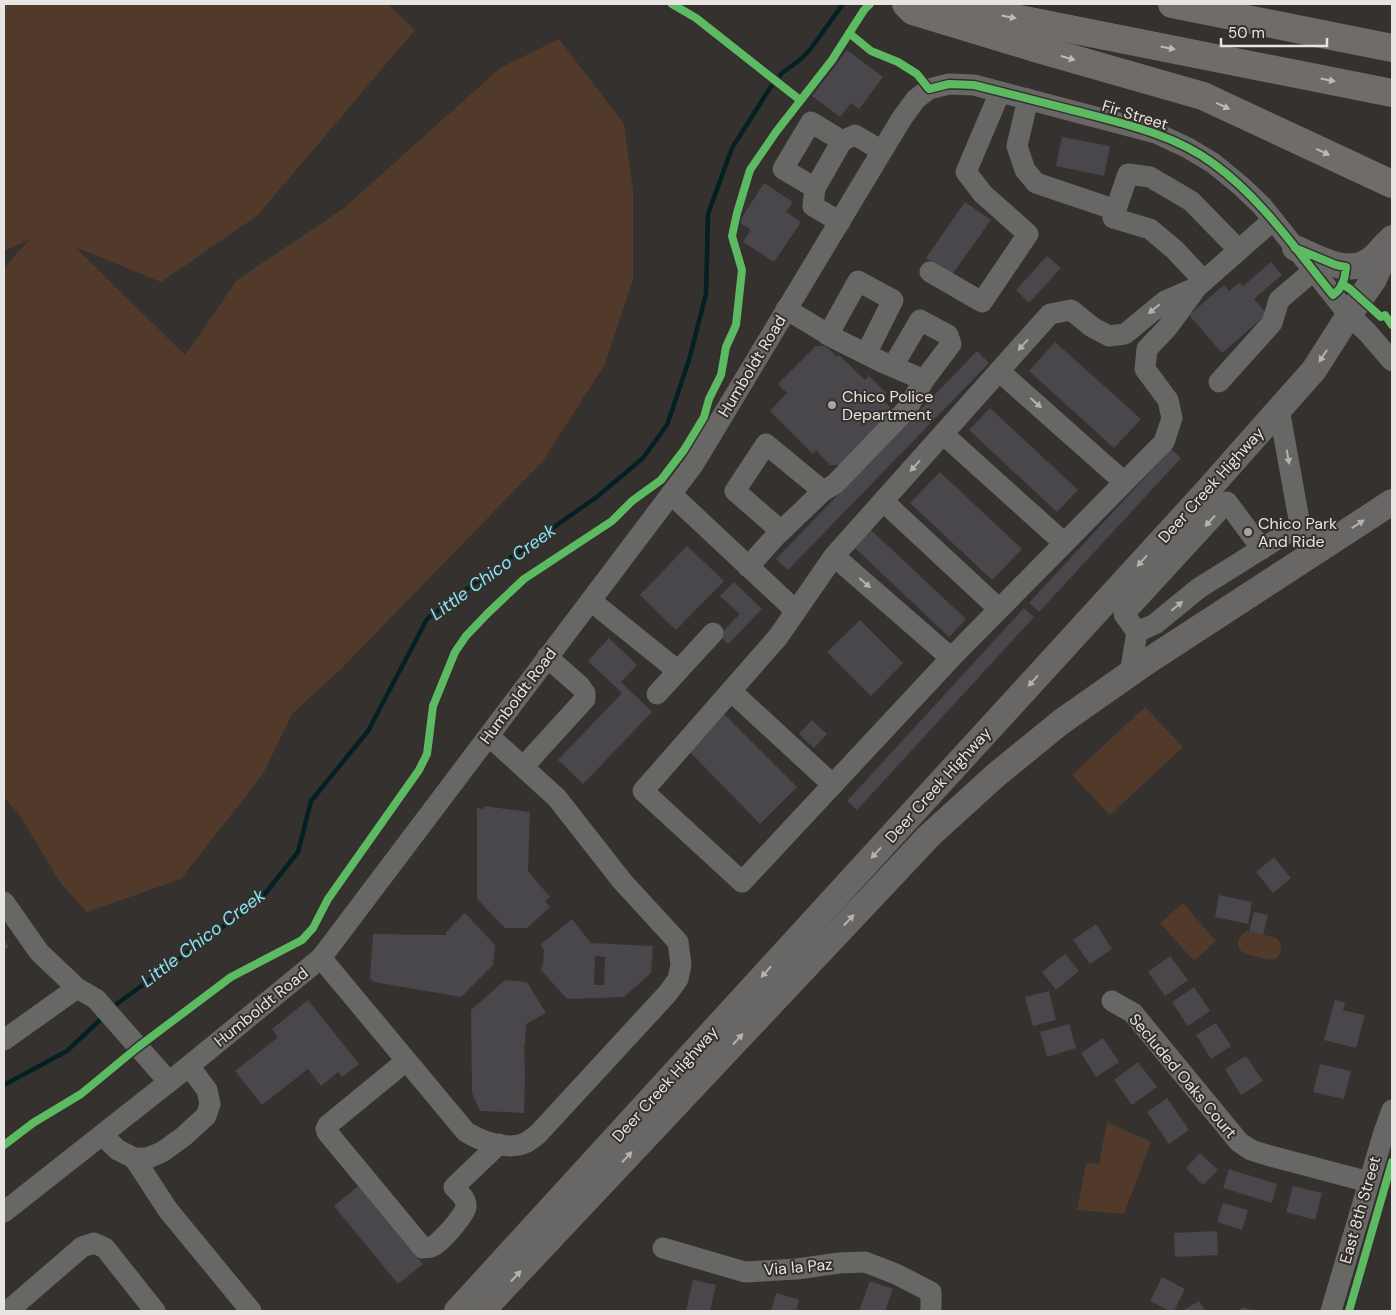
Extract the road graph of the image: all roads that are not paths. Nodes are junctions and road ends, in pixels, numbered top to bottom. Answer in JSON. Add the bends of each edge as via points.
{"nodes":[{"id":1,"x":906,"y":4,"type":"edge"},
{"id":2,"x":944,"y":4,"type":"edge"},
{"id":3,"x":1172,"y":4,"type":"edge"},
{"id":4,"x":1391,"y":48,"type":"edge"},
{"id":5,"x":929,"y":89,"type":"joint"},
{"id":6,"x":1000,"y":92,"type":"junction"},
{"id":7,"x":1387,"y":92,"type":"edge"},
{"id":8,"x":1028,"y":99,"type":"junction"},
{"id":9,"x":842,"y":141,"type":"junction"},
{"id":10,"x":882,"y":151,"type":"junction"},
{"id":11,"x":1392,"y":184,"type":"edge"},
{"id":12,"x":815,"y":188,"type":"junction"},
{"id":13,"x":1116,"y":210,"type":"junction"},
{"id":14,"x":1273,"y":220,"type":"junction"},
{"id":15,"x":840,"y":222,"type":"junction"},
{"id":16,"x":1392,"y":238,"type":"edge"},
{"id":17,"x":1295,"y":248,"type":"junction"},
{"id":18,"x":1239,"y":250,"type":"junction"},
{"id":19,"x":1313,"y":271,"type":"junction"},
{"id":20,"x":930,"y":272,"type":"dead end"},
{"id":21,"x":1200,"y":284,"type":"junction"},
{"id":22,"x":786,"y":309,"type":"junction"},
{"id":23,"x":1349,"y":315,"type":"junction"},
{"id":24,"x":828,"y":335,"type":"junction"},
{"id":25,"x":866,"y":354,"type":"junction"},
{"id":26,"x":1392,"y":361,"type":"edge"},
{"id":27,"x":893,"y":366,"type":"junction"},
{"id":28,"x":999,"y":371,"type":"junction"},
{"id":29,"x":924,"y":380,"type":"junction"},
{"id":30,"x":1219,"y":382,"type":"dead end"},
{"id":31,"x":1280,"y":409,"type":"junction"},
{"id":32,"x":943,"y":434,"type":"junction"},
{"id":33,"x":1124,"y":482,"type":"junction"},
{"id":34,"x":823,"y":491,"type":"junction"},
{"id":35,"x":671,"y":494,"type":"junction"},
{"id":36,"x":1216,"y":497,"type":"junction"},
{"id":37,"x":882,"y":502,"type":"junction"},
{"id":38,"x":1392,"y":502,"type":"edge"},
{"id":39,"x":1300,"y":525,"type":"junction"},
{"id":40,"x":781,"y":531,"type":"junction"},
{"id":41,"x":1335,"y":539,"type":"junction"},
{"id":42,"x":1064,"y":543,"type":"junction"},
{"id":43,"x":1262,"y":548,"type":"junction"},
{"id":44,"x":834,"y":556,"type":"junction"},
{"id":45,"x":748,"y":567,"type":"junction"},
{"id":46,"x":590,"y":601,"type":"junction"},
{"id":47,"x":999,"y":609,"type":"junction"},
{"id":48,"x":796,"y":611,"type":"junction"},
{"id":49,"x":1137,"y":632,"type":"junction"},
{"id":50,"x":713,"y":633,"type":"dead end"},
{"id":51,"x":548,"y":657,"type":"junction"},
{"id":52,"x":951,"y":658,"type":"junction"},
{"id":53,"x":678,"y":671,"type":"junction"},
{"id":54,"x":1130,"y":674,"type":"junction"},
{"id":55,"x":731,"y":691,"type":"junction"},
{"id":56,"x":657,"y":694,"type":"dead end"},
{"id":57,"x":489,"y":736,"type":"junction"},
{"id":58,"x":523,"y":767,"type":"junction"},
{"id":59,"x":833,"y":785,"type":"junction"},
{"id":60,"x":4,"y":902,"type":"edge"},
{"id":61,"x":321,"y":958,"type":"junction"},
{"id":62,"x":77,"y":988,"type":"junction"},
{"id":63,"x":1112,"y":1001,"type":"dead end"},
{"id":64,"x":4,"y":1040,"type":"edge"},
{"id":65,"x":406,"y":1061,"type":"junction"},
{"id":66,"x":189,"y":1066,"type":"junction"},
{"id":67,"x":169,"y":1082,"type":"junction"},
{"id":68,"x":1392,"y":1110,"type":"edge"},
{"id":69,"x":102,"y":1135,"type":"junction"},
{"id":70,"x":499,"y":1144,"type":"junction"},
{"id":71,"x":134,"y":1158,"type":"junction"},
{"id":72,"x":1368,"y":1182,"type":"junction"},
{"id":73,"x":4,"y":1212,"type":"edge"},
{"id":74,"x":663,"y":1248,"type":"dead end"},
{"id":75,"x":931,"y":1302,"type":"edge"},
{"id":76,"x":8,"y":1311,"type":"edge"},
{"id":77,"x":155,"y":1311,"type":"edge"},
{"id":78,"x":251,"y":1311,"type":"edge"},
{"id":79,"x":457,"y":1311,"type":"edge"},
{"id":80,"x":482,"y":1311,"type":"edge"},
{"id":81,"x":1331,"y":1311,"type":"edge"}],
"edges":[{"from":1,"to":11,"type":"highway","one_way":true,"via":[[913,11],[1203,96]]},
{"from":2,"to":7,"type":"highway","one_way":true},
{"from":3,"to":4,"type":"highway"},
{"from":5,"to":6,"type":"street","name":"Fir Street","via":[[949,84],[974,85]]},
{"from":5,"to":10,"type":"street","name":"Humboldt Road","via":[[916,99]]},
{"from":6,"to":8,"type":"street","name":"Fir Street"},
{"from":6,"to":20,"type":"street","via":[[966,172],[984,194],[1028,234],[982,302]]},
{"from":8,"to":13,"type":"street","via":[[1017,146],[1025,170],[1036,183]]},
{"from":8,"to":14,"type":"street","name":"Fir Street","via":[[1156,133],[1188,148],[1241,186]]},
{"from":9,"to":10,"type":"street","via":[[855,136]]},
{"from":9,"to":12,"type":"street"},
{"from":9,"to":12,"type":"street","via":[[811,122],[783,169]]},
{"from":10,"to":15,"type":"street","name":"Humboldt Road"},
{"from":12,"to":15,"type":"street","via":[[813,206]]},
{"from":13,"to":18,"type":"street","via":[[1128,174],[1150,178],[1191,201]]},
{"from":13,"to":21,"type":"street","via":[[1113,218],[1150,230],[1175,250]]},
{"from":14,"to":17,"type":"street","name":"Fir Street"},
{"from":14,"to":18,"type":"street"},
{"from":15,"to":22,"type":"street","name":"Humboldt Road"},
{"from":16,"to":17,"type":"main road","via":[[1369,261],[1354,267],[1336,265]]},
{"from":16,"to":23,"type":"main road","name":"Deer Creek Highway","via":[[1374,279]]},
{"from":17,"to":19,"type":"street","name":"Fir Street"},
{"from":18,"to":21,"type":"street"},
{"from":19,"to":23,"type":"street","name":"Fir Street"},
{"from":19,"to":30,"type":"street","via":[[1279,300],[1272,323]]},
{"from":21,"to":28,"type":"street","one_way":true,"via":[[1165,300],[1125,334],[1109,336],[1071,310],[1050,314]]},
{"from":21,"to":33,"type":"street","via":[[1147,349],[1145,369],[1168,400],[1172,418],[1164,442]]},
{"from":22,"to":24,"type":"street"},
{"from":22,"to":35,"type":"street","name":"Humboldt Road","via":[[693,465]]},
{"from":23,"to":26,"type":"street","name":"Fir Street"},
{"from":23,"to":31,"type":"main road","name":"Deer Creek Highway","one_way":true,"via":[[1314,370]]},
{"from":24,"to":25,"type":"street"},
{"from":24,"to":25,"type":"street","via":[[858,281],[893,300]]},
{"from":25,"to":27,"type":"street"},
{"from":27,"to":29,"type":"street"},
{"from":27,"to":29,"type":"street","via":[[920,320],[948,336],[951,344]]},
{"from":28,"to":32,"type":"street"},
{"from":28,"to":33,"type":"street","one_way":true},
{"from":29,"to":34,"type":"street","via":[[907,409],[835,484]]},
{"from":31,"to":36,"type":"main road","name":"Deer Creek Highway"},
{"from":31,"to":39,"type":"street","one_way":true},
{"from":32,"to":37,"type":"street","one_way":true},
{"from":32,"to":42,"type":"street"},
{"from":33,"to":42,"type":"street"},
{"from":34,"to":40,"type":"street"},
{"from":34,"to":40,"type":"street","via":[[766,444],[734,491]]},
{"from":35,"to":45,"type":"street"},
{"from":35,"to":46,"type":"street","name":"Humboldt Road"},
{"from":36,"to":43,"type":"street"},
{"from":36,"to":49,"type":"street","one_way":true,"via":[[1124,614]]},
{"from":36,"to":79,"type":"main road","name":"Deer Creek Highway","one_way":true},
{"from":37,"to":44,"type":"street"},
{"from":37,"to":47,"type":"street"},
{"from":41,"to":38,"type":"main road","name":"Deer Creek Highway","one_way":true},
{"from":39,"to":41,"type":"street"},
{"from":39,"to":43,"type":"street"},
{"from":40,"to":45,"type":"street"},
{"from":41,"to":54,"type":"main road","name":"Deer Creek Highway"},
{"from":42,"to":47,"type":"street"},
{"from":49,"to":43,"type":"street","one_way":true,"via":[[1155,624],[1199,588]]},
{"from":44,"to":48,"type":"street"},
{"from":44,"to":52,"type":"street","one_way":true},
{"from":45,"to":48,"type":"street"},
{"from":46,"to":51,"type":"street","name":"Humboldt Road"},
{"from":46,"to":53,"type":"street"},
{"from":47,"to":52,"type":"street"},
{"from":48,"to":55,"type":"street"},
{"from":49,"to":54,"type":"street"},
{"from":50,"to":53,"type":"street"},
{"from":51,"to":57,"type":"street","name":"Humboldt Road"},
{"from":51,"to":58,"type":"street","via":[[580,686],[585,699]]},
{"from":52,"to":59,"type":"street"},
{"from":53,"to":56,"type":"street"},
{"from":80,"to":54,"type":"main road","name":"Deer Creek Highway","one_way":true,"via":[[929,836],[1032,745]]},
{"from":55,"to":59,"type":"street"},
{"from":55,"to":59,"type":"street","via":[[644,791],[735,876],[742,882]]},
{"from":57,"to":58,"type":"street"},
{"from":57,"to":61,"type":"street","name":"Humboldt Road"},
{"from":58,"to":70,"type":"street","via":[[557,798],[622,881],[678,942],[681,965],[678,979],[668,993],[538,1134],[524,1144],[510,1147]]},
{"from":60,"to":62,"type":"street","via":[[40,952]]},
{"from":61,"to":65,"type":"street"},
{"from":61,"to":66,"type":"street","name":"Humboldt Road"},
{"from":62,"to":64,"type":"street"},
{"from":62,"to":67,"type":"street","via":[[96,999]]},
{"from":63,"to":72,"type":"street","name":"Secluded Oaks Court","via":[[1133,1013],[1239,1142],[1267,1155]]},
{"from":65,"to":70,"type":"street","via":[[466,1132]]},
{"from":65,"to":70,"type":"street","via":[[326,1129],[423,1248],[439,1242],[462,1215],[466,1207],[464,1199],[454,1187]]},
{"from":66,"to":67,"type":"street","name":"Humboldt Road"},
{"from":66,"to":71,"type":"street","via":[[207,1090],[210,1104],[206,1116],[162,1152],[148,1158]]},
{"from":67,"to":69,"type":"street","name":"Humboldt Road"},
{"from":68,"to":72,"type":"street","name":"East 8th Street"},
{"from":69,"to":71,"type":"street","via":[[118,1150]]},
{"from":69,"to":73,"type":"street","name":"Humboldt Road"},
{"from":71,"to":78,"type":"street","via":[[168,1210]]},
{"from":72,"to":81,"type":"street","name":"East 8th Street"},
{"from":74,"to":75,"type":"street","name":"Via la Paz","via":[[744,1272],[865,1262],[896,1274]]},
{"from":76,"to":77,"type":"street","via":[[82,1247],[94,1242],[105,1248]]}]}
